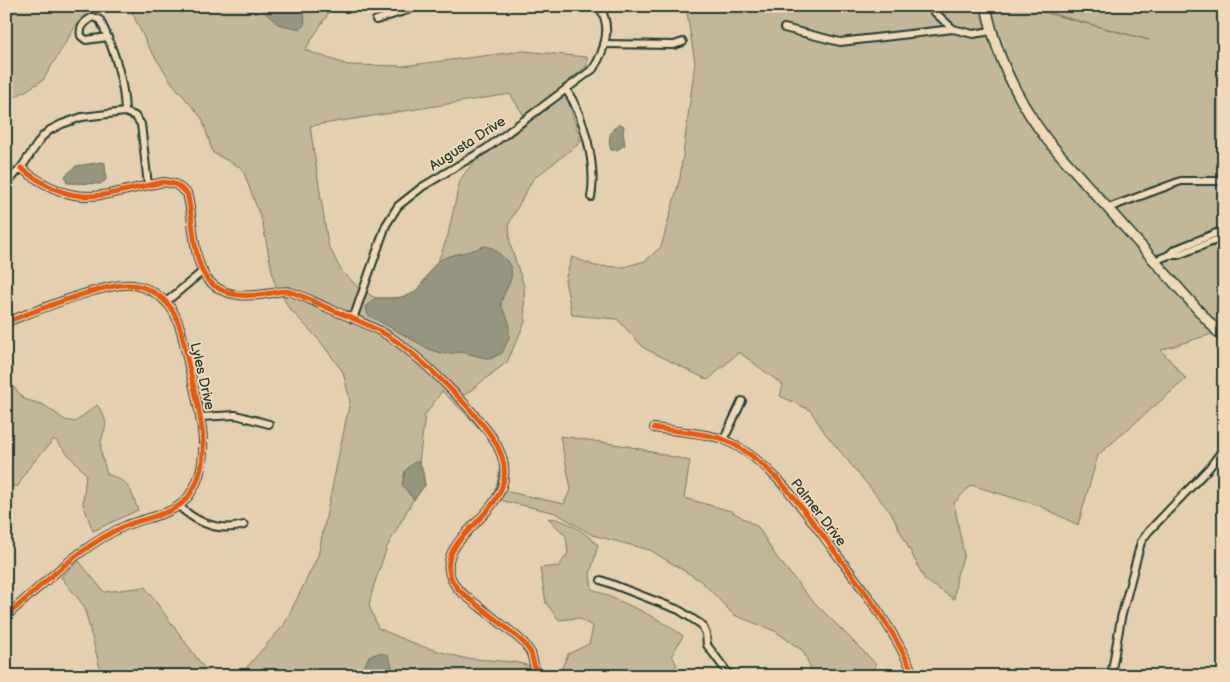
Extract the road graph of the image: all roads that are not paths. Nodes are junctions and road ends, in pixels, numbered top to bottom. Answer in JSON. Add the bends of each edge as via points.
{"nodes":[{"id":1,"x":420,"y":6,"type":"edge"},
{"id":2,"x":598,"y":6,"type":"edge"},
{"id":3,"x":928,"y":6,"type":"edge"},
{"id":4,"x":986,"y":6,"type":"edge"},
{"id":5,"x":376,"y":20,"type":"dead end"},
{"id":6,"x":784,"y":28,"type":"dead end"},
{"id":7,"x":953,"y":29,"type":"junction"},
{"id":8,"x":991,"y":31,"type":"junction"},
{"id":9,"x":108,"y":37,"type":"junction"},
{"id":10,"x":683,"y":42,"type":"dead end"},
{"id":11,"x":604,"y":44,"type":"junction"},
{"id":12,"x":566,"y":89,"type":"junction"},
{"id":13,"x":125,"y":112,"type":"junction"},
{"id":14,"x":21,"y":168,"type":"junction"},
{"id":15,"x":1224,"y":181,"type":"edge"},
{"id":16,"x":6,"y":184,"type":"edge"},
{"id":17,"x":148,"y":185,"type":"junction"},
{"id":18,"x":591,"y":198,"type":"dead end"},
{"id":19,"x":1108,"y":208,"type":"junction"},
{"id":20,"x":1224,"y":230,"type":"edge"},
{"id":21,"x":1224,"y":237,"type":"edge"},
{"id":22,"x":1169,"y":255,"type":"junction"},
{"id":23,"x":1154,"y":260,"type":"junction"},
{"id":24,"x":203,"y":271,"type":"junction"},
{"id":25,"x":166,"y":302,"type":"junction"},
{"id":26,"x":353,"y":319,"type":"junction"},
{"id":27,"x":6,"y":322,"type":"edge"},
{"id":28,"x":1224,"y":339,"type":"edge"},
{"id":29,"x":742,"y":401,"type":"dead end"},
{"id":30,"x":200,"y":417,"type":"junction"},
{"id":31,"x":269,"y":424,"type":"dead end"},
{"id":32,"x":654,"y":428,"type":"dead end"},
{"id":33,"x":724,"y":439,"type":"junction"},
{"id":34,"x":1224,"y":448,"type":"edge"},
{"id":35,"x":179,"y":506,"type":"junction"},
{"id":36,"x":244,"y":525,"type":"dead end"},
{"id":37,"x":601,"y":580,"type":"dead end"},
{"id":38,"x":6,"y":616,"type":"edge"},
{"id":39,"x":537,"y":676,"type":"edge"},
{"id":40,"x":730,"y":676,"type":"edge"},
{"id":41,"x":914,"y":676,"type":"edge"},
{"id":42,"x":1110,"y":676,"type":"edge"}],
"edges":[{"from":1,"to":5,"type":"street"},
{"from":2,"to":11,"type":"street","name":"Augusta Drive","via":[[606,20]]},
{"from":3,"to":7,"type":"street"},
{"from":4,"to":8,"type":"main road"},
{"from":6,"to":7,"type":"street","via":[[840,42]]},
{"from":7,"to":8,"type":"street","via":[[973,34]]},
{"from":8,"to":19,"type":"main road","via":[[1009,80],[1032,119]]},
{"from":9,"to":9,"type":"street","via":[[97,18],[87,20],[81,28],[81,36],[86,40]]},
{"from":9,"to":13,"type":"street","via":[[124,87]]},
{"from":10,"to":11,"type":"street","via":[[674,45]]},
{"from":11,"to":12,"type":"street","name":"Augusta Drive","via":[[593,69]]},
{"from":12,"to":18,"type":"street","via":[[572,98],[593,163]]},
{"from":12,"to":26,"type":"street","name":"Augusta Drive","via":[[487,148],[422,187],[398,206],[386,225]]},
{"from":13,"to":14,"type":"street","via":[[82,117],[50,130]]},
{"from":13,"to":17,"type":"street","via":[[135,116],[141,124]]},
{"from":14,"to":16,"type":"street"},
{"from":14,"to":17,"type":"street","via":[[46,186],[74,196],[100,196]]},
{"from":15,"to":19,"type":"street","via":[[1181,181]]},
{"from":17,"to":24,"type":"street","via":[[170,182],[187,193]]},
{"from":19,"to":23,"type":"main road"},
{"from":20,"to":22,"type":"street"},
{"from":21,"to":22,"type":"street","via":[[1178,255]]},
{"from":22,"to":23,"type":"street"},
{"from":23,"to":28,"type":"main road"},
{"from":24,"to":25,"type":"street"},
{"from":24,"to":26,"type":"street","via":[[207,279],[227,293],[243,296],[289,291]]},
{"from":25,"to":27,"type":"street","name":"Lyles Drive","via":[[155,292],[122,285]]},
{"from":25,"to":30,"type":"street","name":"Lyles Drive","via":[[175,314],[181,332]]},
{"from":26,"to":39,"type":"street","via":[[389,336],[410,352],[482,424],[497,445],[503,465],[500,494],[490,510],[454,545],[450,554],[450,572],[457,588],[524,643],[531,653]]},
{"from":29,"to":33,"type":"street"},
{"from":30,"to":31,"type":"street","via":[[236,415]]},
{"from":30,"to":35,"type":"street","name":"Lyles Drive","via":[[203,444],[199,479]]},
{"from":32,"to":33,"type":"street","name":"Palmer Drive"},
{"from":33,"to":41,"type":"street","name":"Palmer Drive","via":[[771,472],[789,490],[884,617]]},
{"from":34,"to":42,"type":"street","via":[[1141,542]]},
{"from":35,"to":36,"type":"street","via":[[196,520],[216,527]]},
{"from":35,"to":38,"type":"street","via":[[129,524],[94,543]]},
{"from":37,"to":40,"type":"street","via":[[679,610],[702,625],[707,645]]}]}
